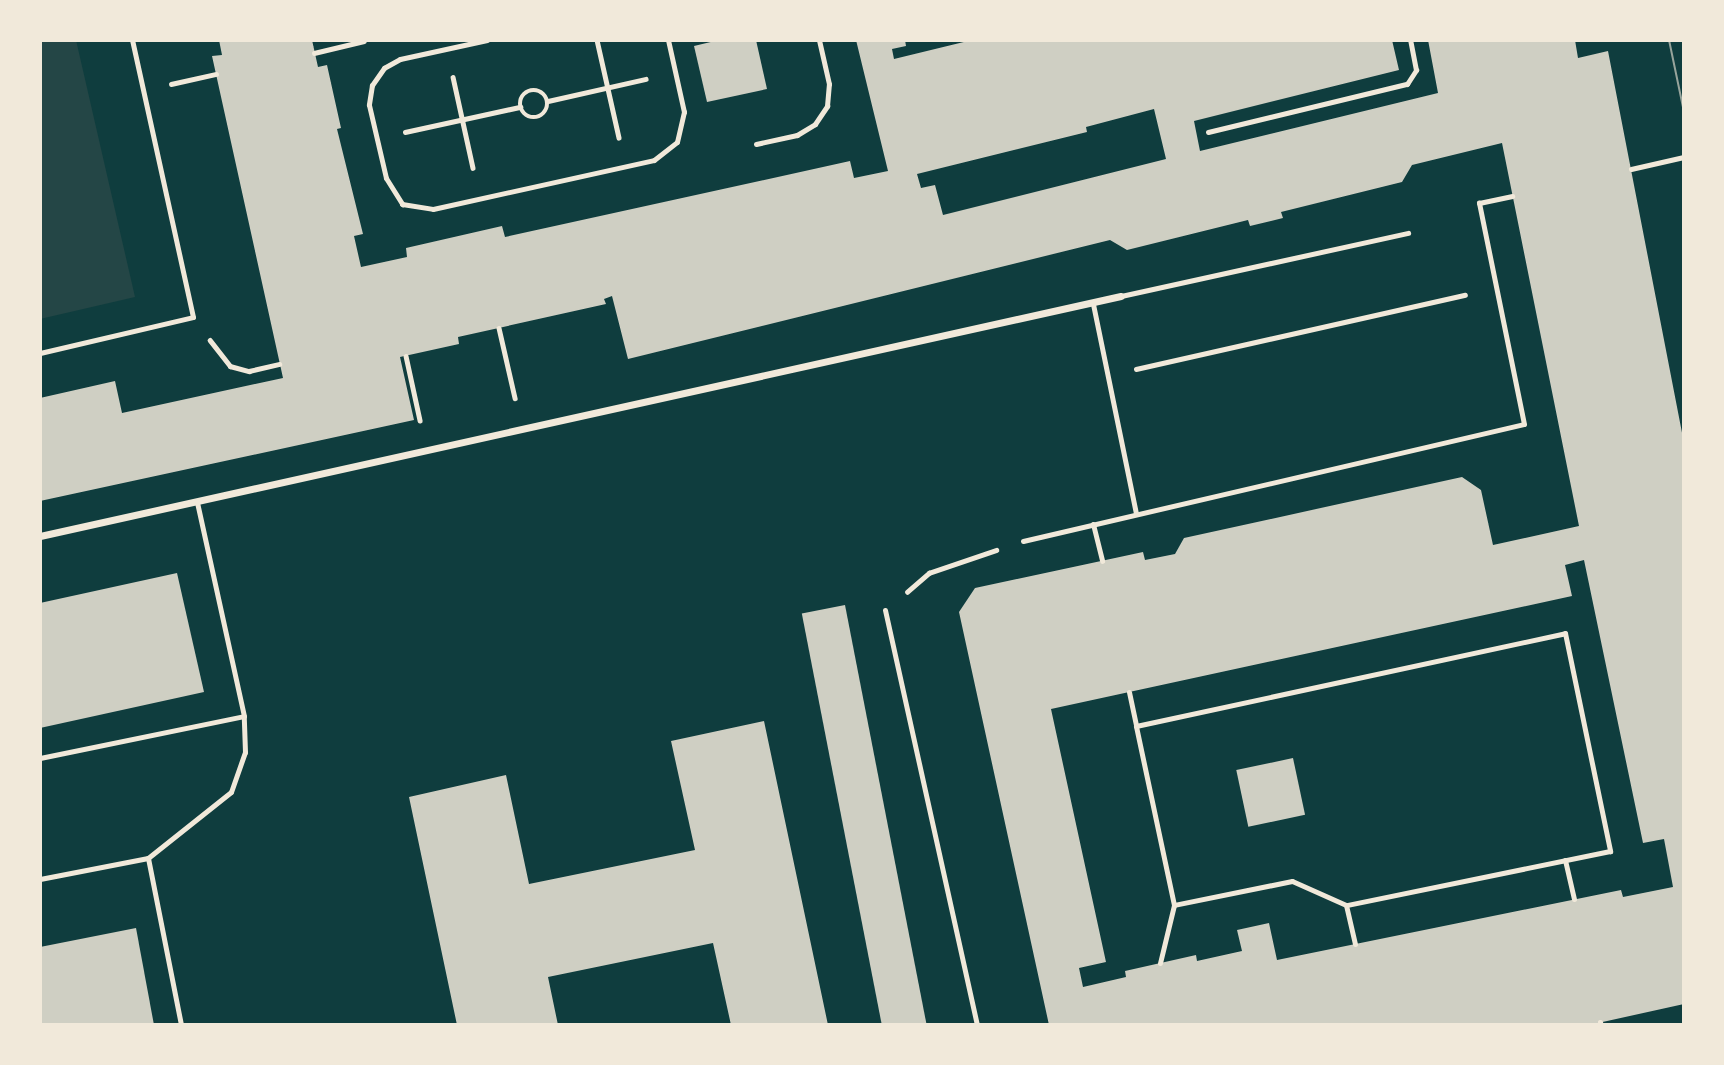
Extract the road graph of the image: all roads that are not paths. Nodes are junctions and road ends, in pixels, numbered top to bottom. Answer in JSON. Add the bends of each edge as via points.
{"nodes":[{"id":1,"x":132,"y":40,"type":"edge"},
{"id":2,"x":487,"y":40,"type":"edge"},
{"id":3,"x":668,"y":40,"type":"edge"},
{"id":4,"x":820,"y":40,"type":"edge"},
{"id":5,"x":1410,"y":40,"type":"edge"},
{"id":6,"x":1208,"y":132,"type":"dead end"},
{"id":7,"x":756,"y":144,"type":"dead end"},
{"id":8,"x":1684,"y":157,"type":"edge"},
{"id":9,"x":1631,"y":169,"type":"dead end"},
{"id":10,"x":1512,"y":196,"type":"dead end"},
{"id":11,"x":1408,"y":233,"type":"dead end"},
{"id":12,"x":1121,"y":296,"type":"joint"},
{"id":13,"x":1093,"y":304,"type":"junction"},
{"id":14,"x":40,"y":353,"type":"edge"},
{"id":15,"x":197,"y":502,"type":"junction"},
{"id":16,"x":1136,"y":514,"type":"junction"},
{"id":17,"x":1093,"y":524,"type":"junction"},
{"id":18,"x":40,"y":536,"type":"edge"},
{"id":19,"x":1023,"y":541,"type":"road end"},
{"id":20,"x":1102,"y":561,"type":"dead end"},
{"id":21,"x":886,"y":610,"type":"road end"},
{"id":22,"x":1129,"y":692,"type":"dead end"},
{"id":23,"x":244,"y":716,"type":"junction"},
{"id":24,"x":1136,"y":726,"type":"junction"},
{"id":25,"x":40,"y":758,"type":"edge"},
{"id":26,"x":148,"y":858,"type":"junction"},
{"id":27,"x":1565,"y":860,"type":"junction"},
{"id":28,"x":40,"y":879,"type":"edge"},
{"id":29,"x":1574,"y":899,"type":"dead end"},
{"id":30,"x":1174,"y":905,"type":"junction"},
{"id":31,"x":1346,"y":905,"type":"junction"},
{"id":32,"x":1355,"y":944,"type":"dead end"},
{"id":33,"x":1160,"y":963,"type":"dead end"},
{"id":34,"x":181,"y":1025,"type":"edge"},
{"id":35,"x":977,"y":1025,"type":"edge"}],
"edges":[{"from":1,"to":14,"type":"lane","via":[[193,317]]},
{"from":2,"to":3,"type":"lane","via":[[400,59],[384,68],[372,85],[369,105],[386,178],[402,204],[433,209],[654,160],[677,142],[684,112]]},
{"from":4,"to":7,"type":"lane","via":[[829,84],[827,106],[815,124],[797,135]]},
{"from":5,"to":6,"type":"lane","via":[[1416,71],[1407,84]]},
{"from":8,"to":9,"type":"lane"},
{"from":10,"to":16,"type":"lane","via":[[1479,203],[1524,424]]},
{"from":11,"to":12,"type":"lane"},
{"from":12,"to":13,"type":"street"},
{"from":13,"to":15,"type":"street"},
{"from":13,"to":16,"type":"lane"},
{"from":15,"to":18,"type":"street"},
{"from":15,"to":23,"type":"lane"},
{"from":16,"to":17,"type":"lane"},
{"from":17,"to":19,"type":"lane"},
{"from":17,"to":20,"type":"lane"},
{"from":21,"to":35,"type":"lane"},
{"from":22,"to":24,"type":"lane"},
{"from":23,"to":25,"type":"lane"},
{"from":23,"to":26,"type":"lane","via":[[245,752],[231,792]]},
{"from":24,"to":27,"type":"lane","via":[[1565,633],[1610,850]]},
{"from":24,"to":30,"type":"lane"},
{"from":26,"to":28,"type":"lane"},
{"from":26,"to":34,"type":"lane"},
{"from":27,"to":29,"type":"lane"},
{"from":27,"to":31,"type":"lane"},
{"from":30,"to":31,"type":"lane","via":[[1292,881]]},
{"from":30,"to":33,"type":"lane"},
{"from":31,"to":32,"type":"lane"}]}
